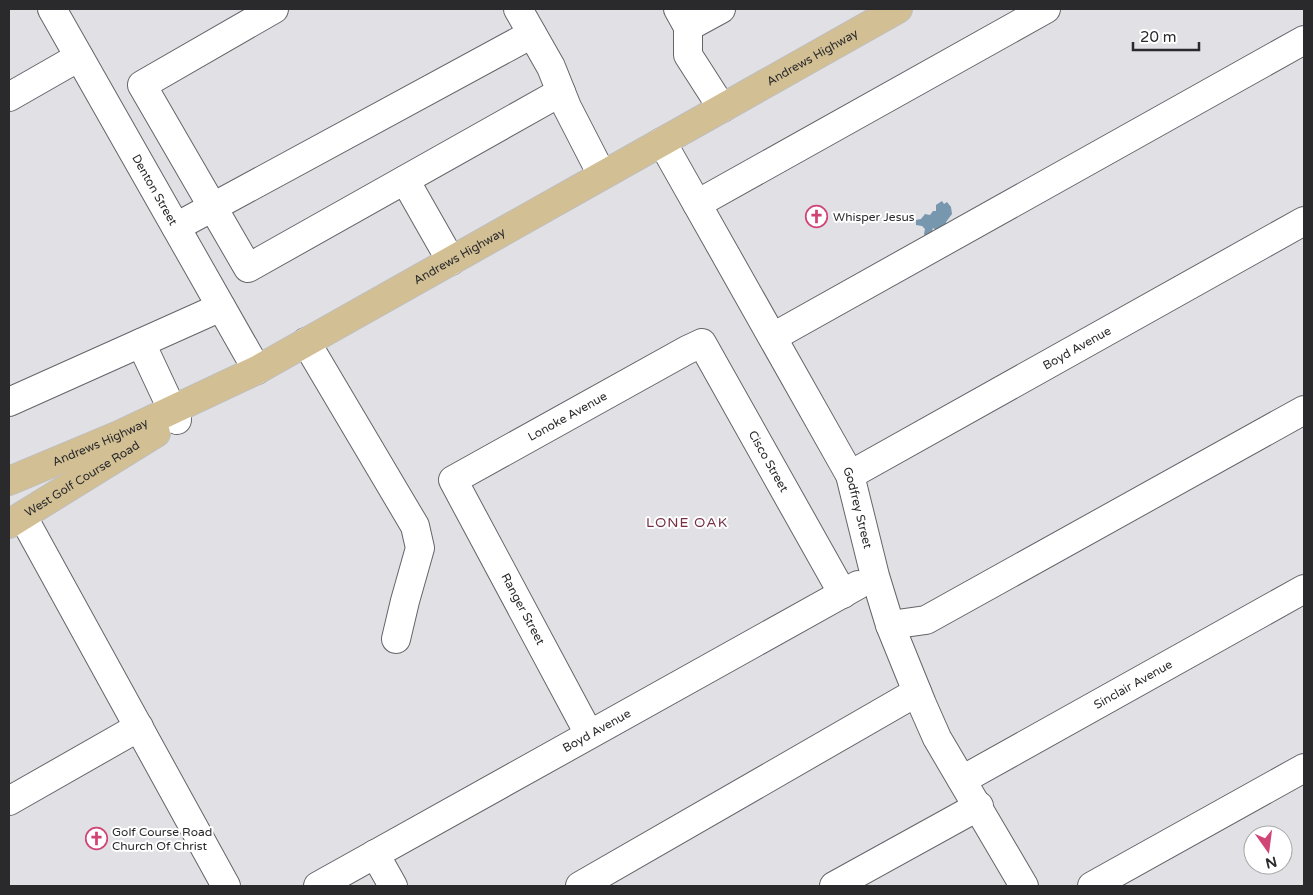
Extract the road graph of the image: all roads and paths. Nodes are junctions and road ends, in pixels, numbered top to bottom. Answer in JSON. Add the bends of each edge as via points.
{"nodes":[{"id":1,"x":52,"y":9,"type":"edge"},
{"id":2,"x":274,"y":9,"type":"edge"},
{"id":3,"x":518,"y":9,"type":"edge"},
{"id":4,"x":721,"y":9,"type":"edge"},
{"id":5,"x":898,"y":9,"type":"edge"},
{"id":6,"x":1046,"y":9,"type":"edge"},
{"id":7,"x":683,"y":18,"type":"edge"},
{"id":8,"x":532,"y":34,"type":"junction"},
{"id":9,"x":1304,"y":40,"type":"edge"},
{"id":10,"x":79,"y":57,"type":"junction"},
{"id":11,"x":561,"y":92,"type":"junction"},
{"id":12,"x":9,"y":97,"type":"edge"},
{"id":13,"x":722,"y":108,"type":"junction"},
{"id":14,"x":662,"y":142,"type":"junction"},
{"id":15,"x":602,"y":176,"type":"junction"},
{"id":16,"x":405,"y":180,"type":"junction"},
{"id":17,"x":697,"y":204,"type":"junction"},
{"id":18,"x":213,"y":206,"type":"junction"},
{"id":19,"x":1304,"y":221,"type":"edge"},
{"id":20,"x":176,"y":227,"type":"junction"},
{"id":21,"x":451,"y":260,"type":"junction"},
{"id":22,"x":221,"y":307,"type":"junction"},
{"id":23,"x":773,"y":337,"type":"junction"},
{"id":24,"x":306,"y":342,"type":"junction"},
{"id":25,"x":141,"y":343,"type":"junction"},
{"id":26,"x":687,"y":350,"type":"joint"},
{"id":27,"x":257,"y":370,"type":"junction"},
{"id":28,"x":9,"y":402,"type":"edge"},
{"id":29,"x":1304,"y":410,"type":"edge"},
{"id":30,"x":175,"y":415,"type":"junction"},
{"id":31,"x":850,"y":476,"type":"junction"},
{"id":32,"x":9,"y":480,"type":"edge"},
{"id":33,"x":457,"y":485,"type":"joint"},
{"id":34,"x":16,"y":521,"type":"edge"},
{"id":35,"x":875,"y":576,"type":"junction"},
{"id":36,"x":1304,"y":589,"type":"edge"},
{"id":37,"x":843,"y":594,"type":"junction"},
{"id":38,"x":890,"y":625,"type":"junction"},
{"id":39,"x":396,"y":639,"type":"dead end"},
{"id":40,"x":917,"y":692,"type":"junction"},
{"id":41,"x":139,"y":727,"type":"junction"},
{"id":42,"x":590,"y":734,"type":"junction"},
{"id":43,"x":1304,"y":768,"type":"edge"},
{"id":44,"x":962,"y":780,"type":"junction"},
{"id":45,"x":9,"y":801,"type":"edge"},
{"id":46,"x":979,"y":806,"type":"junction"},
{"id":47,"x":375,"y":854,"type":"junction"},
{"id":48,"x":226,"y":886,"type":"edge"},
{"id":49,"x":318,"y":886,"type":"edge"},
{"id":50,"x":393,"y":886,"type":"edge"},
{"id":51,"x":580,"y":886,"type":"edge"},
{"id":52,"x":834,"y":886,"type":"edge"},
{"id":53,"x":1024,"y":886,"type":"edge"},
{"id":54,"x":1092,"y":886,"type":"edge"}],
"edges":[{"from":1,"to":10,"type":"street","name":"Denton Street"},
{"from":2,"to":18,"type":"street","via":[[142,85]]},
{"from":3,"to":8,"type":"street"},
{"from":4,"to":7,"type":"street"},
{"from":5,"to":13,"type":"main road","name":"Andrews Highway"},
{"from":6,"to":17,"type":"street"},
{"from":7,"to":13,"type":"street","via":[[688,55]]},
{"from":8,"to":11,"type":"street"},
{"from":8,"to":18,"type":"street"},
{"from":9,"to":23,"type":"street"},
{"from":10,"to":12,"type":"street"},
{"from":10,"to":20,"type":"street","name":"Denton Street"},
{"from":11,"to":15,"type":"street"},
{"from":11,"to":16,"type":"street"},
{"from":13,"to":14,"type":"main road","name":"Andrews Highway"},
{"from":14,"to":15,"type":"main road","name":"Andrews Highway"},
{"from":14,"to":17,"type":"street","name":"Godfrey Street"},
{"from":15,"to":21,"type":"main road","name":"Andrews Highway"},
{"from":16,"to":18,"type":"street","via":[[248,268]]},
{"from":16,"to":21,"type":"street"},
{"from":17,"to":23,"type":"street","name":"Godfrey Street"},
{"from":18,"to":20,"type":"street"},
{"from":19,"to":31,"type":"street","name":"Boyd Avenue"},
{"from":20,"to":22,"type":"street","name":"Denton Street"},
{"from":21,"to":24,"type":"main road","name":"Andrews Highway"},
{"from":22,"to":25,"type":"street"},
{"from":22,"to":27,"type":"street","name":"Denton Street"},
{"from":23,"to":31,"type":"street","name":"Godfrey Street"},
{"from":24,"to":27,"type":"main road","name":"Andrews Highway"},
{"from":24,"to":39,"type":"street","via":[[415,526],[420,548]]},
{"from":25,"to":28,"type":"street"},
{"from":25,"to":30,"type":"street"},
{"from":26,"to":33,"type":"street","name":"Lonoke Avenue","via":[[453,480]]},
{"from":26,"to":37,"type":"street","name":"Cisco Street","via":[[702,342]]},
{"from":27,"to":30,"type":"main road","name":"Andrews Highway"},
{"from":29,"to":38,"type":"street","via":[[926,620]]},
{"from":30,"to":32,"type":"main road","name":"Andrews Highway","via":[[119,434]]},
{"from":30,"to":34,"type":"main road","name":"West Golf Course Road"},
{"from":31,"to":35,"type":"street","name":"Godfrey Street"},
{"from":33,"to":42,"type":"street","name":"Ranger Street"},
{"from":34,"to":41,"type":"street"},
{"from":35,"to":37,"type":"street","name":"Boyd Avenue"},
{"from":35,"to":38,"type":"street","name":"Godfrey Street"},
{"from":36,"to":44,"type":"street","name":"Sinclair Avenue"},
{"from":37,"to":42,"type":"street","name":"Boyd Avenue"},
{"from":38,"to":40,"type":"street","name":"Godfrey Street"},
{"from":40,"to":44,"type":"street","name":"Godfrey Street","via":[[937,738]]},
{"from":40,"to":51,"type":"street"},
{"from":41,"to":45,"type":"street"},
{"from":41,"to":48,"type":"street"},
{"from":42,"to":47,"type":"street","name":"Boyd Avenue"},
{"from":43,"to":54,"type":"street"},
{"from":44,"to":46,"type":"street","name":"Godfrey Street"},
{"from":46,"to":52,"type":"street"},
{"from":46,"to":53,"type":"street","name":"Godfrey Street"},
{"from":47,"to":49,"type":"street","name":"Boyd Avenue"},
{"from":47,"to":50,"type":"street"}]}
